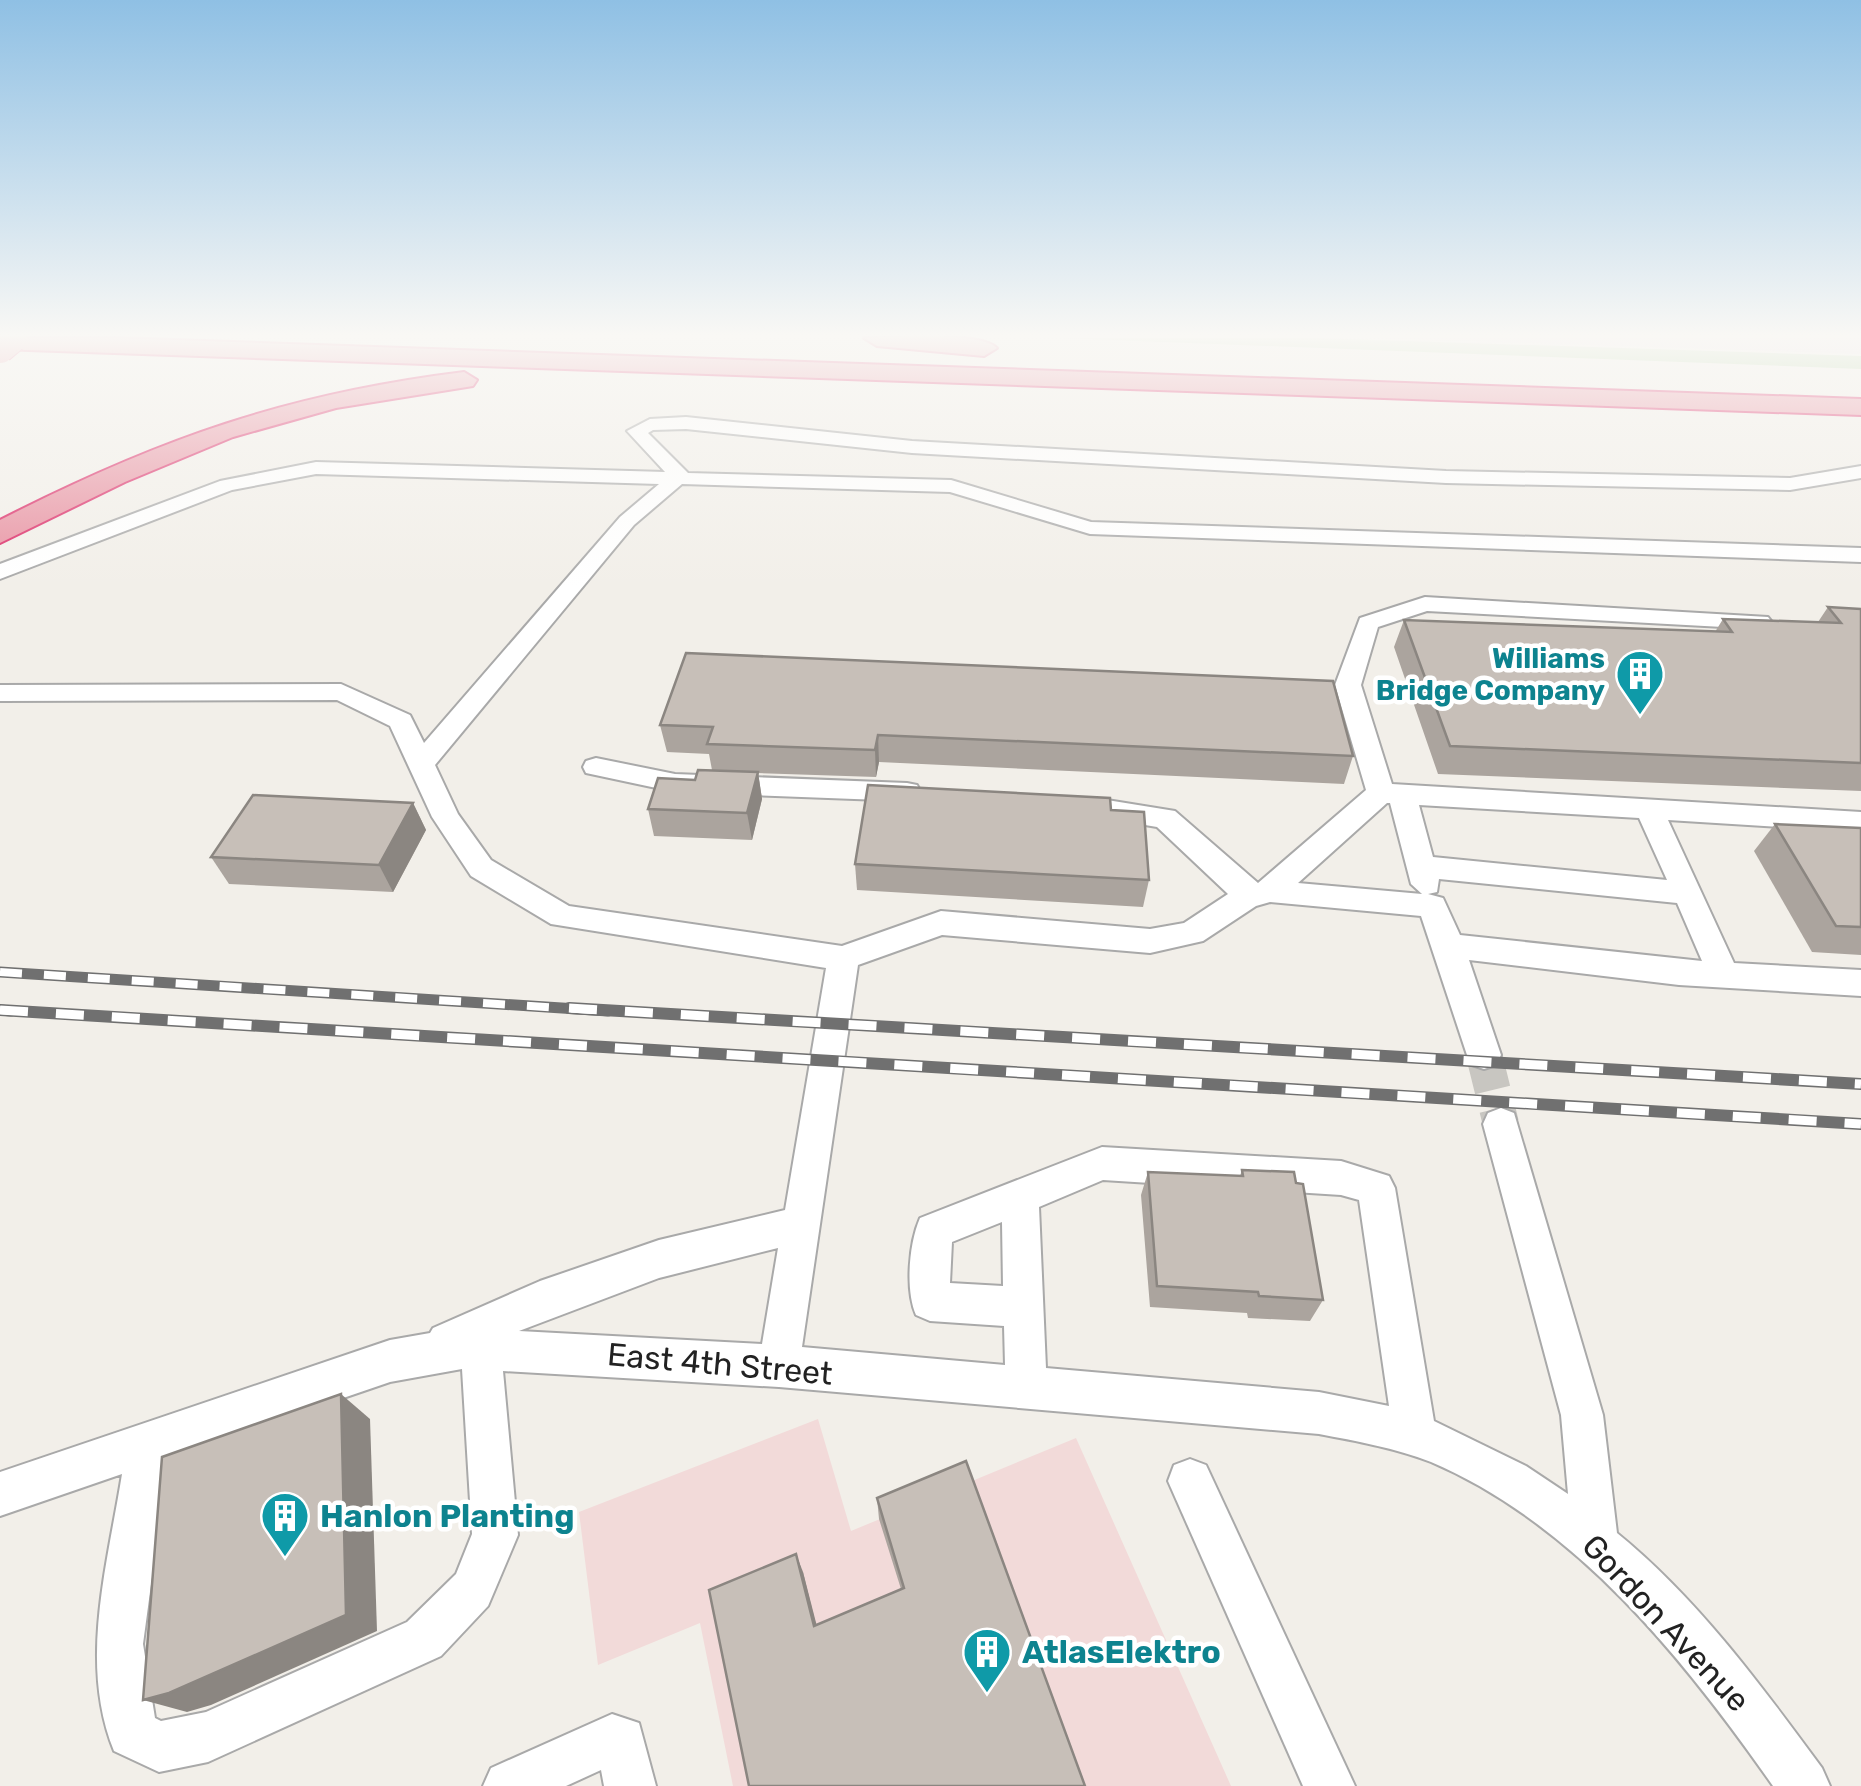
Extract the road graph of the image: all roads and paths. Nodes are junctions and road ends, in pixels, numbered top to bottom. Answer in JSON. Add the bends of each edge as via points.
{"nodes":[{"id":1,"x":248,"y":421,"type":"edge"},
{"id":2,"x":1861,"y":472,"type":"edge"},
{"id":3,"x":680,"y":476,"type":"junction"},
{"id":4,"x":0,"y":533,"type":"edge"},
{"id":5,"x":1861,"y":555,"type":"edge"},
{"id":6,"x":0,"y":572,"type":"edge"},
{"id":7,"x":1786,"y":623,"type":"edge"},
{"id":8,"x":0,"y":692,"type":"edge"},
{"id":9,"x":422,"y":764,"type":"junction"},
{"id":10,"x":596,"y":767,"type":"dead end"},
{"id":11,"x":927,"y":792,"type":"edge"},
{"id":12,"x":1392,"y":794,"type":"junction"},
{"id":13,"x":1075,"y":806,"type":"edge"},
{"id":14,"x":1649,"y":809,"type":"junction"},
{"id":15,"x":1861,"y":822,"type":"edge"},
{"id":16,"x":1421,"y":866,"type":"junction"},
{"id":17,"x":1688,"y":893,"type":"junction"},
{"id":18,"x":1259,"y":894,"type":"junction"},
{"id":19,"x":1432,"y":906,"type":"junction"},
{"id":20,"x":1449,"y":946,"type":"junction"},
{"id":21,"x":842,"y":958,"type":"junction"},
{"id":22,"x":1724,"y":975,"type":"junction"},
{"id":23,"x":1861,"y":983,"type":"edge"},
{"id":24,"x":1484,"y":1055,"type":"tunnel mouth"},
{"id":25,"x":1502,"y":1124,"type":"tunnel mouth"},
{"id":26,"x":1020,"y":1198,"type":"junction"},
{"id":27,"x":801,"y":1224,"type":"junction"},
{"id":28,"x":1022,"y":1306,"type":"junction"},
{"id":29,"x":481,"y":1347,"type":"junction"},
{"id":30,"x":426,"y":1352,"type":"junction"},
{"id":31,"x":779,"y":1366,"type":"junction"},
{"id":32,"x":1026,"y":1387,"type":"junction"},
{"id":33,"x":1435,"y":1443,"type":"junction"},
{"id":34,"x":148,"y":1444,"type":"junction"},
{"id":35,"x":1190,"y":1481,"type":"dead end"},
{"id":36,"x":0,"y":1494,"type":"edge"},
{"id":37,"x":1596,"y":1543,"type":"junction"},
{"id":38,"x":510,"y":1786,"type":"edge"},
{"id":39,"x":630,"y":1786,"type":"edge"},
{"id":40,"x":1329,"y":1786,"type":"edge"},
{"id":41,"x":1804,"y":1786,"type":"edge"}],
"edges":[{"from":1,"to":4,"type":"highway","via":[[132,464]]},
{"from":2,"to":3,"type":"street","via":[[1790,484],[1446,477],[912,447],[686,423],[636,431]]},
{"from":3,"to":5,"type":"street","via":[[951,486],[1090,528]]},
{"from":3,"to":6,"type":"street","via":[[316,468],[228,485]]},
{"from":3,"to":9,"type":"street","via":[[627,520]]},
{"from":7,"to":12,"type":"street","via":[[1425,604],[1368,623],[1348,685]]},
{"from":8,"to":9,"type":"street","via":[[342,692],[401,721]]},
{"from":9,"to":21,"type":"street","via":[[446,817],[481,868],[562,916]]},
{"from":10,"to":11,"type":"street","via":[[675,783]]},
{"from":12,"to":14,"type":"street"},
{"from":12,"to":16,"type":"street"},
{"from":12,"to":18,"type":"street"},
{"from":13,"to":18,"type":"street","via":[[1165,818]]},
{"from":14,"to":15,"type":"street"},
{"from":14,"to":17,"type":"street"},
{"from":16,"to":17,"type":"street"},
{"from":16,"to":19,"type":"street"},
{"from":17,"to":22,"type":"street"},
{"from":18,"to":19,"type":"street"},
{"from":18,"to":21,"type":"street","via":[[1192,933],[1150,941],[941,923]]},
{"from":19,"to":20,"type":"street"},
{"from":20,"to":22,"type":"street"},
{"from":20,"to":24,"type":"street"},
{"from":21,"to":27,"type":"street"},
{"from":22,"to":23,"type":"street"},
{"from":25,"to":37,"type":"street","via":[[1582,1415]]},
{"from":26,"to":28,"type":"street"},
{"from":26,"to":28,"type":"street","via":[[932,1231],[930,1301]]},
{"from":26,"to":33,"type":"street","via":[[1102,1163],[1341,1178],[1376,1188]]},
{"from":27,"to":30,"type":"street","via":[[660,1259],[540,1301]]},
{"from":27,"to":31,"type":"street"},
{"from":28,"to":32,"type":"street"},
{"from":29,"to":30,"type":"street","name":"East 4th Street"},
{"from":29,"to":31,"type":"street","name":"East 4th Street"},
{"from":29,"to":34,"type":"street","via":[[495,1535],[472,1590],[424,1638],[208,1737],[160,1746],[132,1732],[119,1644]]},
{"from":30,"to":34,"type":"street","name":"East 4th Street"},
{"from":31,"to":32,"type":"street","name":"East 4th Street"},
{"from":32,"to":33,"type":"street","name":"East 4th Street","via":[[1280,1407],[1366,1421]]},
{"from":33,"to":37,"type":"street","name":"Gordon Avenue","via":[[1531,1495]]},
{"from":34,"to":36,"type":"street","name":"East 4th Street"},
{"from":35,"to":40,"type":"street"},
{"from":37,"to":41,"type":"street","name":"Gordon Avenue","via":[[1724,1680]]},
{"from":38,"to":39,"type":"street","via":[[612,1739],[625,1750]]}]}
